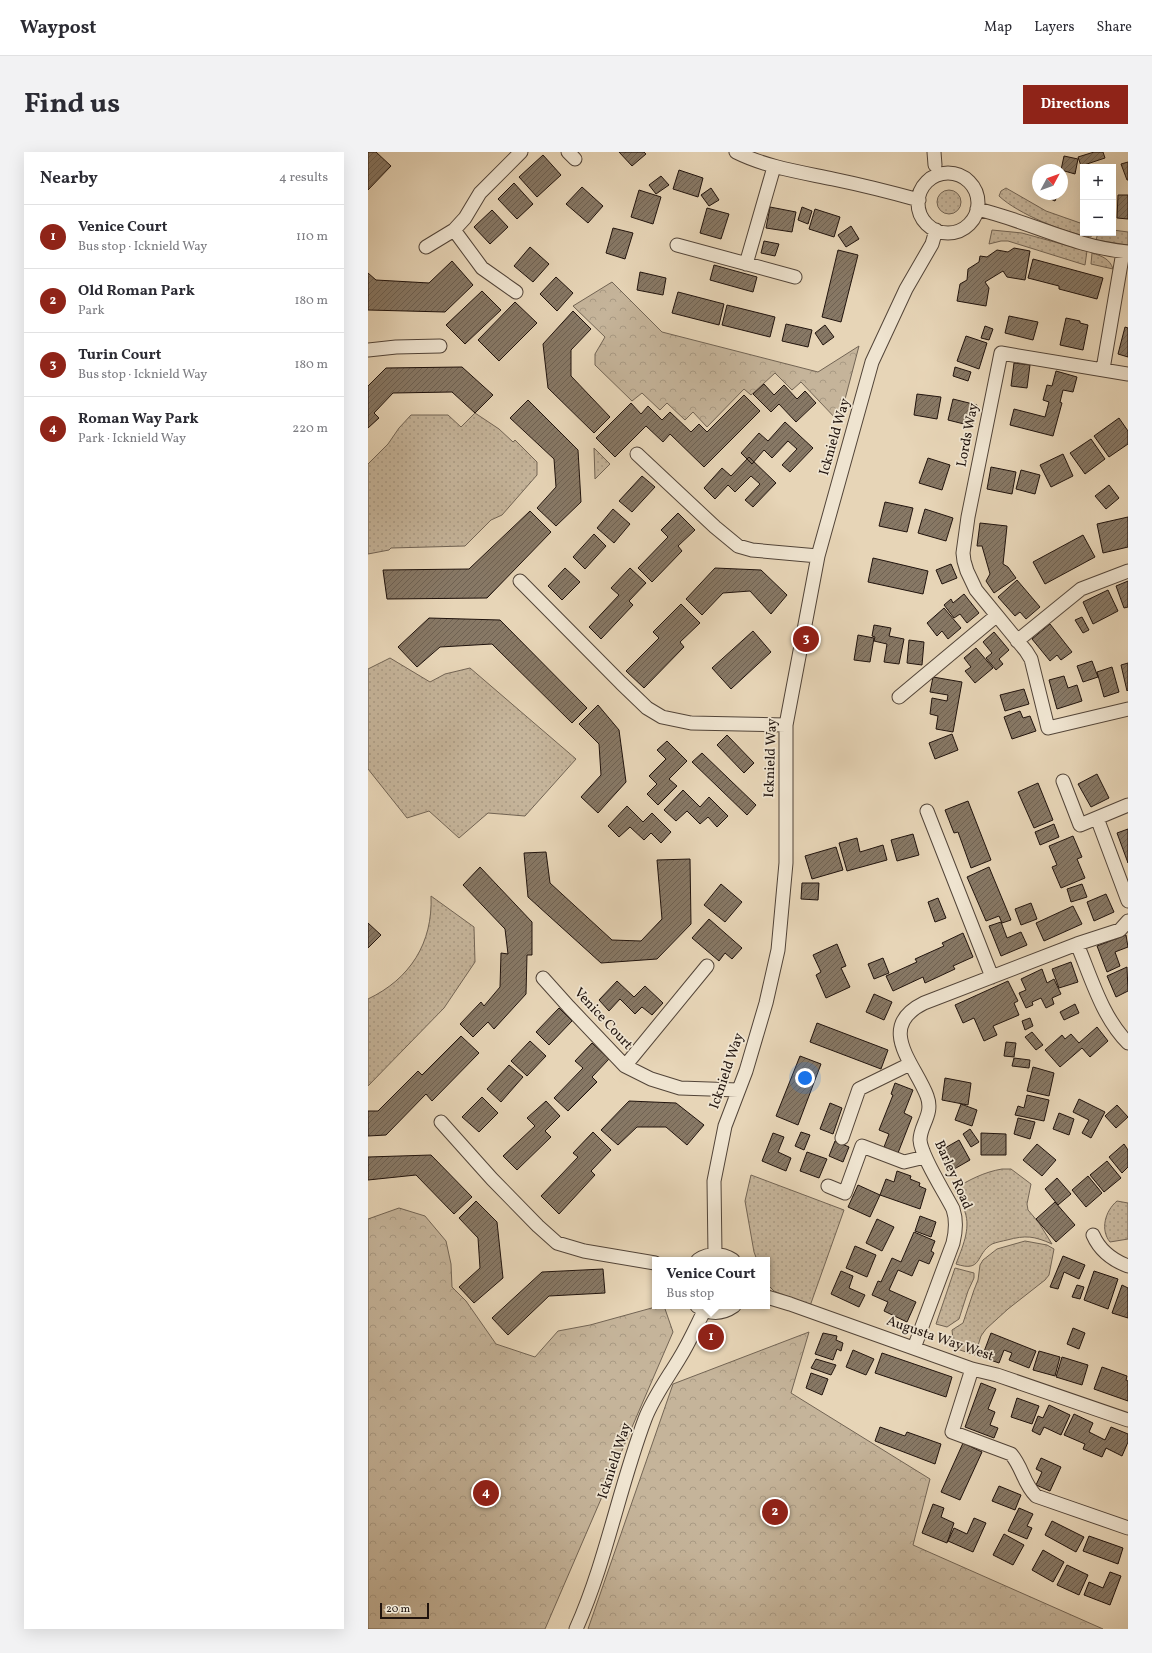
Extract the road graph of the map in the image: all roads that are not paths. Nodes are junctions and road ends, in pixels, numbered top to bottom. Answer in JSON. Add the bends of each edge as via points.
{"nodes":[{"id":1,"x":521,"y":152,"type":"edge"},
{"id":2,"x":736,"y":152,"type":"edge"},
{"id":3,"x":934,"y":152,"type":"edge"},
{"id":4,"x":935,"y":165,"type":"dead end"},
{"id":5,"x":774,"y":167,"type":"junction"},
{"id":6,"x":919,"y":200,"type":"junction"},
{"id":7,"x":978,"y":209,"type":"junction"},
{"id":8,"x":454,"y":230,"type":"junction"},
{"id":9,"x":936,"y":230,"type":"junction"},
{"id":10,"x":677,"y":245,"type":"dead end"},
{"id":11,"x":426,"y":247,"type":"dead end"},
{"id":12,"x":1125,"y":252,"type":"edge"},
{"id":13,"x":746,"y":264,"type":"junction"},
{"id":14,"x":795,"y":277,"type":"dead end"},
{"id":15,"x":516,"y":292,"type":"dead end"},
{"id":16,"x":440,"y":346,"type":"dead end"},
{"id":17,"x":368,"y":350,"type":"edge"},
{"id":18,"x":1103,"y":369,"type":"junction"},
{"id":19,"x":1128,"y":374,"type":"edge"},
{"id":20,"x":637,"y":454,"type":"dead end"},
{"id":21,"x":818,"y":556,"type":"junction"},
{"id":22,"x":1128,"y":571,"type":"edge"},
{"id":23,"x":520,"y":581,"type":"dead end"},
{"id":24,"x":996,"y":616,"type":"junction"},
{"id":25,"x":1017,"y":641,"type":"junction"},
{"id":26,"x":899,"y":697,"type":"dead end"},
{"id":27,"x":1128,"y":709,"type":"edge"},
{"id":28,"x":786,"y":724,"type":"junction"},
{"id":29,"x":1063,"y":781,"type":"dead end"},
{"id":30,"x":1128,"y":805,"type":"edge"},
{"id":31,"x":927,"y":811,"type":"dead end"},
{"id":32,"x":1097,"y":818,"type":"junction"},
{"id":33,"x":1128,"y":901,"type":"edge"},
{"id":34,"x":1128,"y":905,"type":"edge"},
{"id":35,"x":1128,"y":921,"type":"edge"},
{"id":36,"x":1078,"y":944,"type":"junction"},
{"id":37,"x":707,"y":966,"type":"dead end"},
{"id":38,"x":992,"y":977,"type":"junction"},
{"id":39,"x":544,"y":978,"type":"dead end"},
{"id":40,"x":1128,"y":1043,"type":"edge"},
{"id":41,"x":910,"y":1064,"type":"junction"},
{"id":42,"x":625,"y":1066,"type":"junction"},
{"id":43,"x":738,"y":1090,"type":"junction"},
{"id":44,"x":441,"y":1122,"type":"dead end"},
{"id":45,"x":842,"y":1138,"type":"dead end"},
{"id":46,"x":925,"y":1157,"type":"junction"},
{"id":47,"x":828,"y":1186,"type":"dead end"},
{"id":48,"x":1093,"y":1235,"type":"dead end"},
{"id":49,"x":715,"y":1254,"type":"junction"},
{"id":50,"x":704,"y":1257,"type":"edge"},
{"id":51,"x":728,"y":1257,"type":"edge"},
{"id":52,"x":652,"y":1262,"type":"edge"},
{"id":53,"x":1128,"y":1266,"type":"edge"},
{"id":54,"x":770,"y":1298,"type":"edge"},
{"id":55,"x":701,"y":1309,"type":"edge"},
{"id":56,"x":706,"y":1309,"type":"edge"},
{"id":57,"x":728,"y":1309,"type":"edge"},
{"id":58,"x":914,"y":1348,"type":"junction"},
{"id":59,"x":972,"y":1368,"type":"junction"},
{"id":60,"x":1128,"y":1420,"type":"edge"},
{"id":61,"x":1128,"y":1528,"type":"edge"},
{"id":62,"x":576,"y":1629,"type":"edge"}],
"edges":[{"from":1,"to":8,"type":"street","via":[[480,193],[465,218]]},
{"from":2,"to":5,"type":"street"},
{"from":3,"to":4,"type":"street"},
{"from":5,"to":6,"type":"street","via":[[872,187]]},
{"from":5,"to":13,"type":"street"},
{"from":6,"to":7,"type":"street","via":[[923,188],[931,179],[953,174],[964,178],[973,187],[978,197]]},
{"from":6,"to":9,"type":"street","via":[[922,218]]},
{"from":7,"to":9,"type":"street","via":[[972,221],[962,230],[949,233]]},
{"from":7,"to":12,"type":"street","via":[[1064,238]]},
{"from":8,"to":11,"type":"street"},
{"from":8,"to":15,"type":"street","via":[[482,268]]},
{"from":9,"to":21,"type":"street","name":"Icknield Way","via":[[932,244],[906,289],[872,362]]},
{"from":10,"to":13,"type":"street"},
{"from":12,"to":18,"type":"street"},
{"from":13,"to":14,"type":"street"},
{"from":16,"to":17,"type":"street"},
{"from":18,"to":19,"type":"street","name":"Lords Way"},
{"from":18,"to":24,"type":"street","name":"Lords Way","via":[[1001,353],[963,553],[973,585]]},
{"from":20,"to":21,"type":"street","via":[[714,527],[738,546],[752,550]]},
{"from":21,"to":28,"type":"street","name":"Icknield Way"},
{"from":22,"to":25,"type":"street","via":[[1081,589]]},
{"from":23,"to":28,"type":"street","via":[[621,683],[647,708],[662,718],[691,723]]},
{"from":24,"to":25,"type":"street","name":"Lords Way"},
{"from":24,"to":26,"type":"street"},
{"from":25,"to":27,"type":"street","name":"Lords Way","via":[[1026,651],[1034,670],[1048,728]]},
{"from":28,"to":43,"type":"street","name":"Icknield Way","via":[[786,863],[778,950],[766,1003]]},
{"from":29,"to":32,"type":"street","via":[[1080,825]]},
{"from":30,"to":32,"type":"street"},
{"from":31,"to":38,"type":"street"},
{"from":32,"to":33,"type":"street"},
{"from":33,"to":34,"type":"street"},
{"from":35,"to":36,"type":"street","name":"Barley Road","via":[[1120,930]]},
{"from":36,"to":38,"type":"street","name":"Barley Road"},
{"from":36,"to":40,"type":"street","via":[[1104,1007]]},
{"from":37,"to":42,"type":"street"},
{"from":38,"to":41,"type":"street","name":"Barley Road","via":[[924,1003],[907,1014],[900,1031],[903,1048]]},
{"from":39,"to":42,"type":"street","name":"Venice Court"},
{"from":41,"to":45,"type":"street","via":[[859,1089]]},
{"from":41,"to":46,"type":"street","name":"Barley Road","via":[[929,1104],[927,1120],[920,1136]]},
{"from":42,"to":43,"type":"street","name":"Venice Court","via":[[651,1080],[680,1088]]},
{"from":43,"to":49,"type":"street","name":"Icknield Way","via":[[725,1126],[714,1181]]},
{"from":44,"to":52,"type":"street","via":[[497,1184],[558,1243],[584,1251]]},
{"from":46,"to":47,"type":"street","via":[[904,1162],[862,1146],[845,1193]]},
{"from":46,"to":58,"type":"street","name":"Barley Road","via":[[954,1209],[956,1224],[953,1243]]},
{"from":48,"to":53,"type":"street","via":[[1105,1253]]},
{"from":49,"to":50,"type":"street"},
{"from":49,"to":51,"type":"street"},
{"from":54,"to":58,"type":"street","name":"Augusta Way West"},
{"from":55,"to":62,"type":"street","name":"Icknield Way","via":[[688,1344],[658,1392],[646,1417]]},
{"from":56,"to":57,"type":"street","name":"Icknield Way","via":[[721,1312]]},
{"from":58,"to":59,"type":"street","name":"Augusta Way West"},
{"from":59,"to":60,"type":"street","name":"Augusta Way West"},
{"from":59,"to":61,"type":"street","via":[[951,1436],[1011,1454],[1017,1461],[1029,1489],[1036,1496]]}]}
